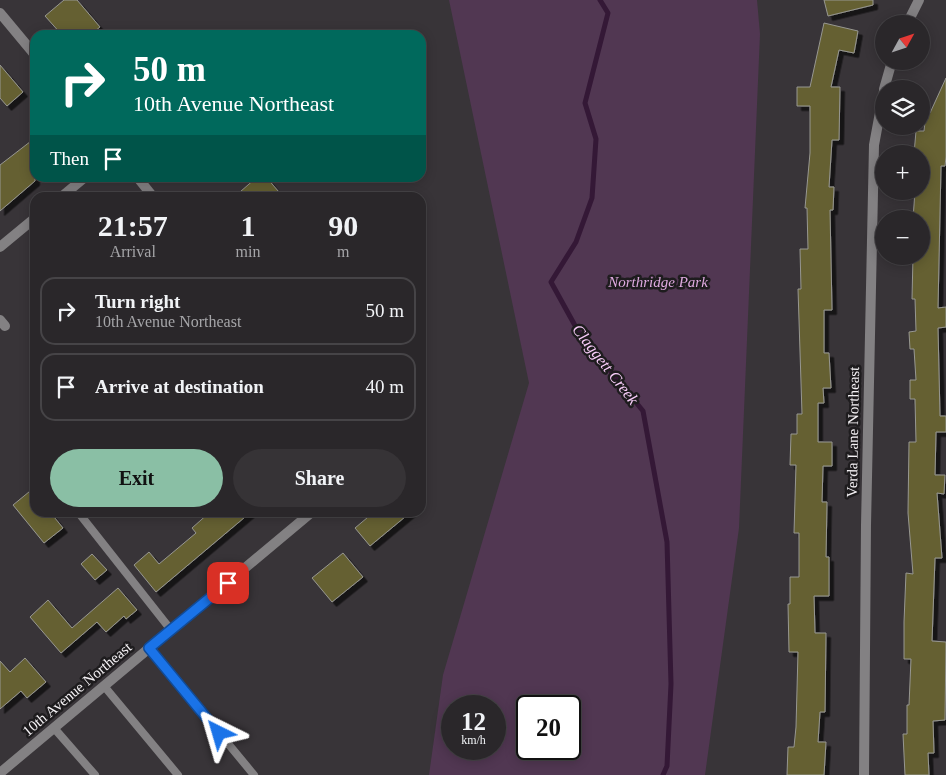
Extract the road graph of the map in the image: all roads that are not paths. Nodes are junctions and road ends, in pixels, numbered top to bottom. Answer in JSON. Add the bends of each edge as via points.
{"nodes":[{"id":1,"x":919,"y":0,"type":"edge"},
{"id":2,"x":0,"y":13,"type":"edge"},
{"id":3,"x":912,"y":15,"type":"edge"},
{"id":4,"x":30,"y":49,"type":"edge"},
{"id":5,"x":876,"y":135,"type":"edge"},
{"id":6,"x":79,"y":182,"type":"edge"},
{"id":7,"x":141,"y":182,"type":"edge"},
{"id":8,"x":67,"y":192,"type":"edge"},
{"id":9,"x":149,"y":192,"type":"edge"},
{"id":10,"x":30,"y":222,"type":"edge"},
{"id":11,"x":0,"y":247,"type":"edge"},
{"id":12,"x":82,"y":517,"type":"edge"},
{"id":13,"x":306,"y":517,"type":"edge"},
{"id":14,"x":171,"y":630,"type":"junction"},
{"id":15,"x":149,"y":648,"type":"junction"},
{"id":16,"x":104,"y":686,"type":"junction"},
{"id":17,"x":54,"y":728,"type":"junction"},
{"id":18,"x":0,"y":773,"type":"edge"},
{"id":19,"x":95,"y":775,"type":"edge"},
{"id":20,"x":178,"y":775,"type":"edge"},
{"id":21,"x":254,"y":775,"type":"edge"},
{"id":22,"x":864,"y":775,"type":"edge"}],
"edges":[{"from":1,"to":3,"type":"street"},
{"from":2,"to":4,"type":"street"},
{"from":5,"to":22,"type":"street","name":"Verda Lane Northeast","via":[[866,525]]},
{"from":6,"to":8,"type":"street"},
{"from":7,"to":9,"type":"street"},
{"from":10,"to":11,"type":"street"},
{"from":12,"to":14,"type":"lane"},
{"from":13,"to":14,"type":"street","name":"10th Avenue Northeast"},
{"from":14,"to":15,"type":"street","name":"10th Avenue Northeast"},
{"from":15,"to":16,"type":"street","name":"10th Avenue Northeast"},
{"from":15,"to":21,"type":"lane"},
{"from":16,"to":17,"type":"street","name":"10th Avenue Northeast"},
{"from":16,"to":20,"type":"lane"},
{"from":17,"to":18,"type":"street","name":"10th Avenue Northeast"},
{"from":17,"to":19,"type":"lane"}]}
